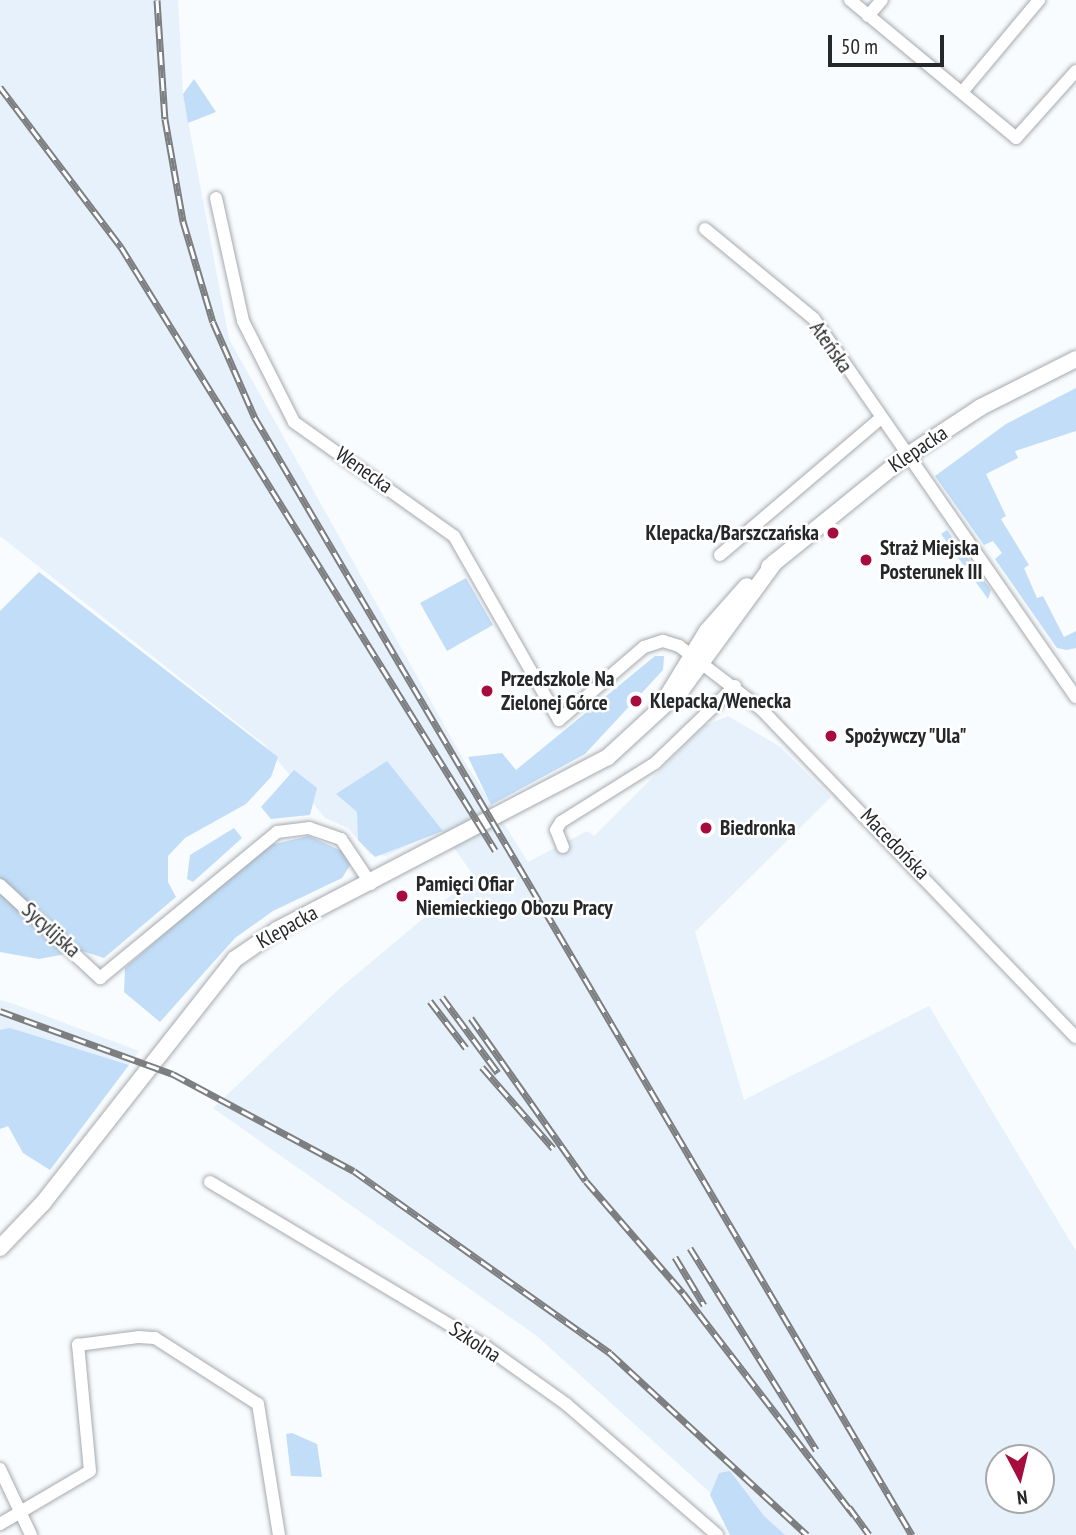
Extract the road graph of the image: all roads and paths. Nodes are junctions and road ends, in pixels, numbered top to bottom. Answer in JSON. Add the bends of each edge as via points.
{"nodes":[{"id":1,"x":850,"y":0,"type":"edge"},
{"id":2,"x":882,"y":0,"type":"edge"},
{"id":3,"x":1039,"y":0,"type":"edge"},
{"id":4,"x":868,"y":16,"type":"junction"},
{"id":5,"x":1076,"y":71,"type":"edge"},
{"id":6,"x":963,"y":91,"type":"junction"},
{"id":7,"x":216,"y":198,"type":"dead end"},
{"id":8,"x":705,"y":229,"type":"dead end"},
{"id":9,"x":1076,"y":359,"type":"edge"},
{"id":10,"x":880,"y":419,"type":"junction"},
{"id":11,"x":905,"y":457,"type":"junction"},
{"id":12,"x":720,"y":555,"type":"dead end"},
{"id":13,"x":696,"y":659,"type":"junction"},
{"id":14,"x":736,"y":686,"type":"junction"},
{"id":15,"x":1076,"y":697,"type":"edge"},
{"id":16,"x":559,"y":720,"type":"joint"},
{"id":17,"x":563,"y":847,"type":"dead end"},
{"id":18,"x":371,"y":884,"type":"junction"},
{"id":19,"x":0,"y":885,"type":"edge"},
{"id":20,"x":1076,"y":1037,"type":"edge"},
{"id":21,"x":210,"y":1182,"type":"dead end"},
{"id":22,"x":0,"y":1248,"type":"edge"},
{"id":23,"x":0,"y":1469,"type":"edge"},
{"id":24,"x":20,"y":1513,"type":"junction"},
{"id":25,"x":0,"y":1524,"type":"edge"},
{"id":26,"x":30,"y":1535,"type":"edge"},
{"id":27,"x":279,"y":1535,"type":"edge"},
{"id":28,"x":717,"y":1535,"type":"edge"}],
"edges":[{"from":1,"to":4,"type":"street"},
{"from":2,"to":4,"type":"street"},
{"from":3,"to":6,"type":"street"},
{"from":4,"to":6,"type":"street"},
{"from":5,"to":6,"type":"street","via":[[1016,138]]},
{"from":7,"to":16,"type":"street","name":"Wenecka","via":[[243,321],[294,422],[454,536]]},
{"from":8,"to":10,"type":"street","name":"Ateńska","via":[[814,319]]},
{"from":9,"to":11,"type":"street","name":"Klepacka","via":[[981,407]]},
{"from":10,"to":11,"type":"street","name":"Ateńska"},
{"from":10,"to":12,"type":"street"},
{"from":11,"to":13,"type":"street","name":"Klepacka","via":[[832,510],[744,589]]},
{"from":11,"to":15,"type":"street","name":"Ateńska"},
{"from":13,"to":14,"type":"street","name":"Macedońska"},
{"from":13,"to":16,"type":"street","name":"Macedońska","via":[[669,641],[644,647]]},
{"from":13,"to":18,"type":"street","name":"Klepacka","via":[[660,710],[621,747],[566,782]]},
{"from":14,"to":17,"type":"street","via":[[655,763],[561,822],[556,830]]},
{"from":14,"to":20,"type":"street","name":"Macedońska","via":[[902,849]]},
{"from":18,"to":19,"type":"street","name":"Sycylijska","via":[[341,839],[309,828],[277,832],[100,978]]},
{"from":18,"to":22,"type":"street","name":"Klepacka","via":[[235,959],[43,1203]]},
{"from":21,"to":28,"type":"street","name":"Szkolna","via":[[485,1346],[566,1404]]},
{"from":23,"to":24,"type":"street"},
{"from":24,"to":25,"type":"street"},
{"from":24,"to":26,"type":"street"},
{"from":24,"to":27,"type":"street","via":[[90,1471],[78,1345],[155,1338],[258,1404]]}]}
